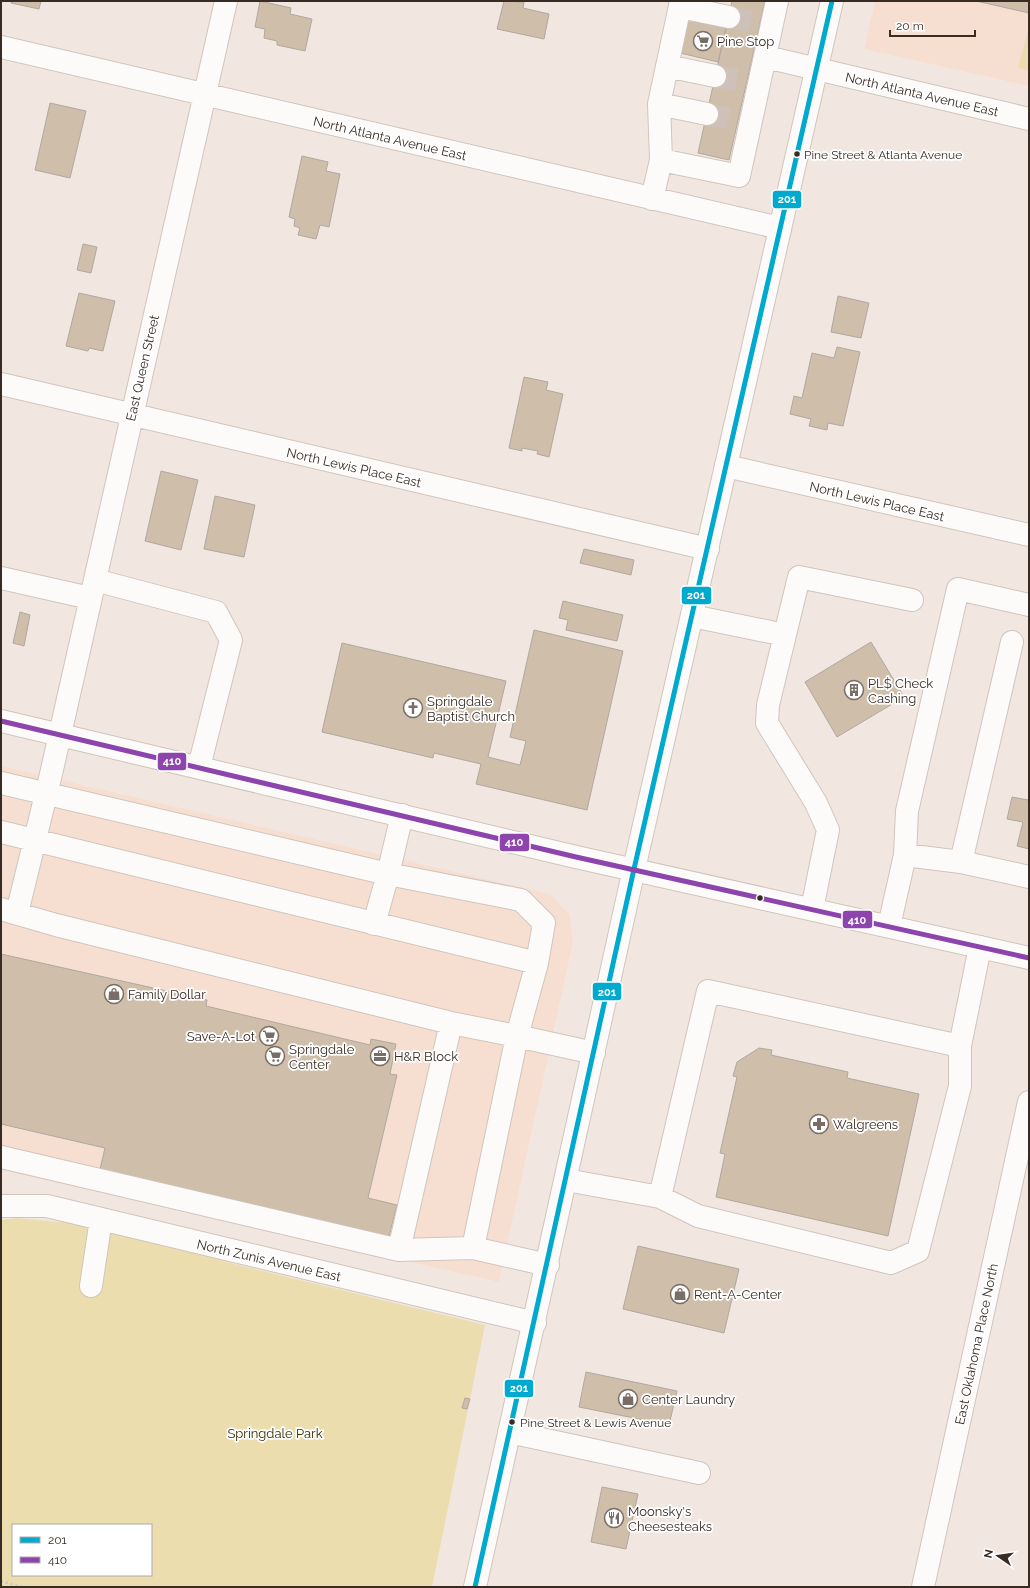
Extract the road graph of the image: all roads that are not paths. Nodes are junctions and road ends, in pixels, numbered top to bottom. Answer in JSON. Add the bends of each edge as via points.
{"nodes":[{"id":1,"x":226,"y":1,"type":"edge"},
{"id":2,"x":777,"y":1,"type":"edge"},
{"id":3,"x":832,"y":1,"type":"edge"},
{"id":4,"x":681,"y":4,"type":"edge"},
{"id":5,"x":729,"y":17,"type":"tunnel mouth"},
{"id":6,"x":1,"y":47,"type":"edge"},
{"id":7,"x":766,"y":57,"type":"junction"},
{"id":8,"x":667,"y":66,"type":"junction"},
{"id":9,"x":816,"y":70,"type":"junction"},
{"id":10,"x":715,"y":76,"type":"tunnel mouth"},
{"id":11,"x":204,"y":94,"type":"junction"},
{"id":12,"x":659,"y":104,"type":"junction"},
{"id":13,"x":707,"y":114,"type":"tunnel mouth"},
{"id":14,"x":1029,"y":118,"type":"edge"},
{"id":15,"x":661,"y":160,"type":"junction"},
{"id":16,"x":652,"y":199,"type":"junction"},
{"id":17,"x":780,"y":228,"type":"junction"},
{"id":18,"x":1,"y":384,"type":"edge"},
{"id":19,"x":131,"y":414,"type":"junction"},
{"id":20,"x":726,"y":466,"type":"junction"},
{"id":21,"x":1029,"y":535,"type":"edge"},
{"id":22,"x":708,"y":549,"type":"junction"},
{"id":23,"x":1,"y":578,"type":"edge"},
{"id":24,"x":92,"y":589,"type":"junction"},
{"id":25,"x":912,"y":600,"type":"dead end"},
{"id":26,"x":1029,"y":605,"type":"edge"},
{"id":27,"x":692,"y":616,"type":"junction"},
{"id":28,"x":785,"y":635,"type":"junction"},
{"id":29,"x":1012,"y":642,"type":"dead end"},
{"id":30,"x":1,"y":721,"type":"edge"},
{"id":31,"x":59,"y":734,"type":"junction"},
{"id":32,"x":199,"y":767,"type":"junction"},
{"id":33,"x":1,"y":783,"type":"edge"},
{"id":34,"x":46,"y":794,"type":"junction"},
{"id":35,"x":402,"y":815,"type":"junction"},
{"id":36,"x":1,"y":832,"type":"edge"},
{"id":37,"x":35,"y":839,"type":"junction"},
{"id":38,"x":905,"y":855,"type":"junction"},
{"id":39,"x":961,"y":862,"type":"junction"},
{"id":40,"x":634,"y":869,"type":"junction"},
{"id":41,"x":388,"y":874,"type":"junction"},
{"id":42,"x":1029,"y":877,"type":"edge"},
{"id":43,"x":812,"y":909,"type":"junction"},
{"id":44,"x":9,"y":911,"type":"edge"},
{"id":45,"x":374,"y":924,"type":"junction"},
{"id":46,"x":889,"y":926,"type":"junction"},
{"id":47,"x":980,"y":947,"type":"junction"},
{"id":48,"x":1029,"y":958,"type":"edge"},
{"id":49,"x":536,"y":962,"type":"junction"},
{"id":50,"x":451,"y":1023,"type":"junction"},
{"id":51,"x":517,"y":1036,"type":"junction"},
{"id":52,"x":960,"y":1046,"type":"junction"},
{"id":53,"x":594,"y":1053,"type":"junction"},
{"id":54,"x":1029,"y":1102,"type":"edge"},
{"id":55,"x":1,"y":1157,"type":"edge"},
{"id":56,"x":566,"y":1180,"type":"junction"},
{"id":57,"x":660,"y":1197,"type":"junction"},
{"id":58,"x":1,"y":1206,"type":"edge"},
{"id":59,"x":101,"y":1220,"type":"junction"},
{"id":60,"x":472,"y":1248,"type":"junction"},
{"id":61,"x":399,"y":1250,"type":"junction"},
{"id":62,"x":548,"y":1265,"type":"junction"},
{"id":63,"x":91,"y":1286,"type":"dead end"},
{"id":64,"x":535,"y":1323,"type":"junction"},
{"id":65,"x":509,"y":1432,"type":"junction"},
{"id":66,"x":699,"y":1473,"type":"dead end"},
{"id":67,"x":475,"y":1587,"type":"edge"},
{"id":68,"x":923,"y":1587,"type":"edge"}],
"edges":[{"from":1,"to":11,"type":"street","name":"East Queen Street"},
{"from":2,"to":7,"type":"street","via":[[766,25]]},
{"from":3,"to":9,"type":"street"},
{"from":4,"to":5,"type":"street"},
{"from":4,"to":8,"type":"street"},
{"from":6,"to":11,"type":"street","name":"North Atlanta Avenue East"},
{"from":7,"to":9,"type":"street","name":"North Atlanta Avenue East"},
{"from":7,"to":15,"type":"street","via":[[753,84],[744,122],[739,176]]},
{"from":8,"to":10,"type":"street"},
{"from":8,"to":12,"type":"street"},
{"from":9,"to":14,"type":"street","name":"North Atlanta Avenue East"},
{"from":9,"to":17,"type":"street"},
{"from":11,"to":16,"type":"street","name":"North Atlanta Avenue East"},
{"from":11,"to":19,"type":"street","name":"East Queen Street"},
{"from":12,"to":13,"type":"street"},
{"from":12,"to":15,"type":"street"},
{"from":15,"to":16,"type":"street"},
{"from":16,"to":17,"type":"street","name":"North Atlanta Avenue East"},
{"from":17,"to":20,"type":"street"},
{"from":18,"to":19,"type":"street","name":"North Lewis Place East"},
{"from":19,"to":22,"type":"street","name":"North Lewis Place East"},
{"from":19,"to":24,"type":"street","name":"East Queen Street"},
{"from":20,"to":21,"type":"street","name":"North Lewis Place East"},
{"from":20,"to":22,"type":"street"},
{"from":22,"to":27,"type":"street"},
{"from":23,"to":24,"type":"street"},
{"from":24,"to":31,"type":"street","name":"East Queen Street"},
{"from":24,"to":32,"type":"street","via":[[216,612],[231,640]]},
{"from":25,"to":28,"type":"street","via":[[799,577]]},
{"from":26,"to":38,"type":"street","via":[[958,589],[907,811]]},
{"from":27,"to":28,"type":"street"},
{"from":27,"to":40,"type":"street"},
{"from":28,"to":43,"type":"street","via":[[768,705],[767,722],[816,803],[828,830]]},
{"from":29,"to":39,"type":"street"},
{"from":30,"to":31,"type":"street"},
{"from":31,"to":32,"type":"street"},
{"from":31,"to":34,"type":"street","name":"East Queen Street"},
{"from":32,"to":35,"type":"street"},
{"from":33,"to":34,"type":"street"},
{"from":34,"to":37,"type":"street","name":"East Queen Street"},
{"from":34,"to":41,"type":"street"},
{"from":35,"to":40,"type":"street"},
{"from":35,"to":41,"type":"street"},
{"from":36,"to":37,"type":"street"},
{"from":37,"to":44,"type":"street","name":"East Queen Street"},
{"from":37,"to":45,"type":"street"},
{"from":38,"to":39,"type":"street"},
{"from":38,"to":46,"type":"street"},
{"from":39,"to":42,"type":"street"},
{"from":40,"to":43,"type":"street"},
{"from":40,"to":53,"type":"street"},
{"from":41,"to":45,"type":"street"},
{"from":41,"to":49,"type":"street","via":[[521,900],[544,924]]},
{"from":43,"to":46,"type":"street"},
{"from":44,"to":50,"type":"street","via":[[56,925]]},
{"from":45,"to":49,"type":"street"},
{"from":46,"to":47,"type":"street"},
{"from":47,"to":48,"type":"street"},
{"from":47,"to":52,"type":"street"},
{"from":49,"to":51,"type":"street"},
{"from":50,"to":51,"type":"street"},
{"from":50,"to":61,"type":"street"},
{"from":51,"to":53,"type":"street"},
{"from":51,"to":60,"type":"street"},
{"from":52,"to":57,"type":"street","via":[[708,991]]},
{"from":52,"to":57,"type":"street","via":[[960,1086],[918,1252],[891,1262],[698,1216]]},
{"from":53,"to":56,"type":"street"},
{"from":54,"to":68,"type":"street","name":"East Oklahoma Place North"},
{"from":55,"to":61,"type":"street"},
{"from":56,"to":57,"type":"street"},
{"from":56,"to":62,"type":"street"},
{"from":58,"to":59,"type":"street","name":"North Zunis Avenue East","via":[[47,1206]]},
{"from":59,"to":63,"type":"street"},
{"from":59,"to":64,"type":"street","name":"North Zunis Avenue East"},
{"from":60,"to":61,"type":"street"},
{"from":60,"to":62,"type":"street"},
{"from":62,"to":64,"type":"street"},
{"from":64,"to":65,"type":"street"},
{"from":65,"to":66,"type":"street"},
{"from":65,"to":67,"type":"street"}]}
